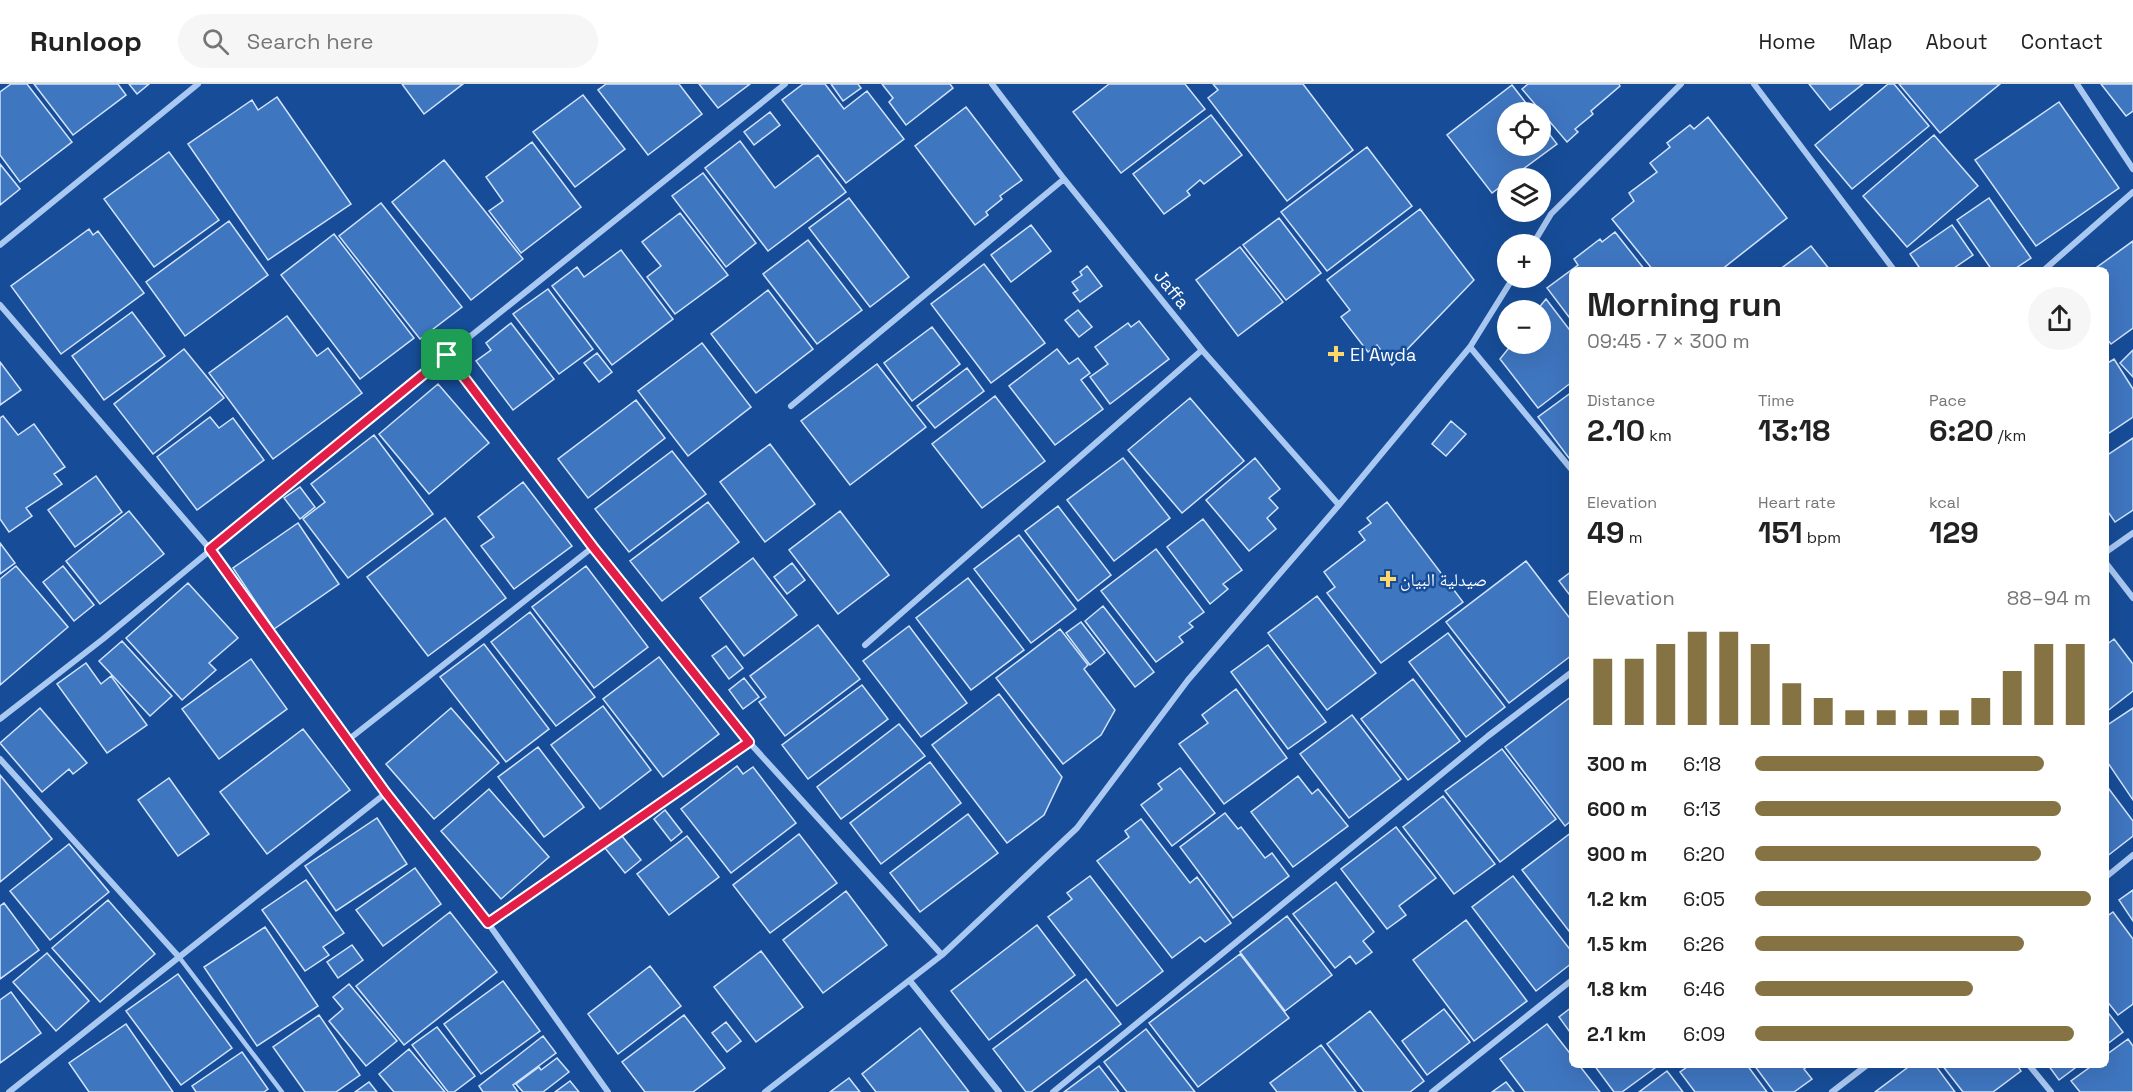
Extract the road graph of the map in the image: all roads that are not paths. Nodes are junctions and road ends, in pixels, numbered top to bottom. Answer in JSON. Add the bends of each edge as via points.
{"nodes":[{"id":1,"x":198,"y":84,"type":"edge"},
{"id":2,"x":785,"y":84,"type":"edge"},
{"id":3,"x":992,"y":84,"type":"edge"},
{"id":4,"x":1681,"y":84,"type":"edge"},
{"id":5,"x":1754,"y":84,"type":"edge"},
{"id":6,"x":2077,"y":84,"type":"edge"},
{"id":7,"x":2133,"y":169,"type":"edge"},
{"id":8,"x":1064,"y":179,"type":"junction"},
{"id":9,"x":2133,"y":192,"type":"edge"},
{"id":10,"x":1539,"y":234,"type":"edge"},
{"id":11,"x":0,"y":244,"type":"edge"},
{"id":12,"x":1892,"y":267,"type":"edge"},
{"id":13,"x":2047,"y":267,"type":"edge"},
{"id":14,"x":1507,"y":288,"type":"edge"},
{"id":15,"x":0,"y":305,"type":"edge"},
{"id":16,"x":1470,"y":347,"type":"junction"},
{"id":17,"x":1202,"y":350,"type":"junction"},
{"id":18,"x":447,"y":355,"type":"junction"},
{"id":19,"x":791,"y":406,"type":"dead end"},
{"id":20,"x":1569,"y":466,"type":"edge"},
{"id":21,"x":1339,"y":505,"type":"junction"},
{"id":22,"x":2133,"y":533,"type":"edge"},
{"id":23,"x":593,"y":547,"type":"junction"},
{"id":24,"x":210,"y":549,"type":"junction"},
{"id":25,"x":2109,"y":550,"type":"edge"},
{"id":26,"x":2109,"y":567,"type":"edge"},
{"id":27,"x":2133,"y":598,"type":"edge"},
{"id":28,"x":865,"y":645,"type":"dead end"},
{"id":29,"x":1569,"y":674,"type":"edge"},
{"id":30,"x":0,"y":719,"type":"edge"},
{"id":31,"x":348,"y":740,"type":"junction"},
{"id":32,"x":749,"y":742,"type":"junction"},
{"id":33,"x":0,"y":759,"type":"edge"},
{"id":34,"x":386,"y":793,"type":"junction"},
{"id":35,"x":2133,"y":855,"type":"edge"},
{"id":36,"x":2109,"y":875,"type":"edge"},
{"id":37,"x":488,"y":923,"type":"junction"},
{"id":38,"x":942,"y":955,"type":"junction"},
{"id":39,"x":179,"y":957,"type":"junction"},
{"id":40,"x":910,"y":981,"type":"junction"},
{"id":41,"x":1569,"y":982,"type":"edge"},
{"id":42,"x":1863,"y":1068,"type":"edge"},
{"id":43,"x":2031,"y":1068,"type":"edge"},
{"id":44,"x":9,"y":1092,"type":"edge"},
{"id":45,"x":282,"y":1092,"type":"edge"},
{"id":46,"x":608,"y":1092,"type":"edge"},
{"id":47,"x":765,"y":1092,"type":"edge"},
{"id":48,"x":999,"y":1092,"type":"edge"},
{"id":49,"x":1053,"y":1092,"type":"edge"},
{"id":50,"x":1432,"y":1092,"type":"edge"},
{"id":51,"x":1832,"y":1092,"type":"edge"},
{"id":52,"x":2051,"y":1092,"type":"edge"}],
"edges":[{"from":1,"to":11,"type":"street"},
{"from":2,"to":18,"type":"street"},
{"from":3,"to":8,"type":"street","name":"Jaffa"},
{"from":4,"to":10,"type":"street","via":[[1551,214]]},
{"from":5,"to":12,"type":"street"},
{"from":6,"to":7,"type":"street"},
{"from":8,"to":17,"type":"street","name":"Jaffa"},
{"from":8,"to":19,"type":"street"},
{"from":9,"to":13,"type":"street"},
{"from":14,"to":16,"type":"street"},
{"from":15,"to":24,"type":"street"},
{"from":16,"to":20,"type":"street"},
{"from":16,"to":21,"type":"street"},
{"from":17,"to":21,"type":"street","name":"Jaffa"},
{"from":17,"to":28,"type":"street"},
{"from":18,"to":23,"type":"street"},
{"from":18,"to":24,"type":"street"},
{"from":21,"to":38,"type":"street","via":[[1188,681],[1077,828]]},
{"from":22,"to":25,"type":"street"},
{"from":23,"to":31,"type":"street"},
{"from":23,"to":32,"type":"street"},
{"from":24,"to":30,"type":"street"},
{"from":24,"to":31,"type":"street"},
{"from":26,"to":27,"type":"street"},
{"from":29,"to":49,"type":"street","via":[[1478,744]]},
{"from":31,"to":34,"type":"street"},
{"from":32,"to":37,"type":"street"},
{"from":32,"to":38,"type":"street"},
{"from":33,"to":39,"type":"street"},
{"from":34,"to":37,"type":"street"},
{"from":34,"to":39,"type":"street"},
{"from":35,"to":36,"type":"street"},
{"from":37,"to":46,"type":"street"},
{"from":38,"to":40,"type":"street"},
{"from":39,"to":44,"type":"street"},
{"from":39,"to":45,"type":"lane"},
{"from":40,"to":47,"type":"street"},
{"from":40,"to":48,"type":"street"},
{"from":41,"to":50,"type":"street"},
{"from":42,"to":51,"type":"street"},
{"from":43,"to":52,"type":"street"}]}
